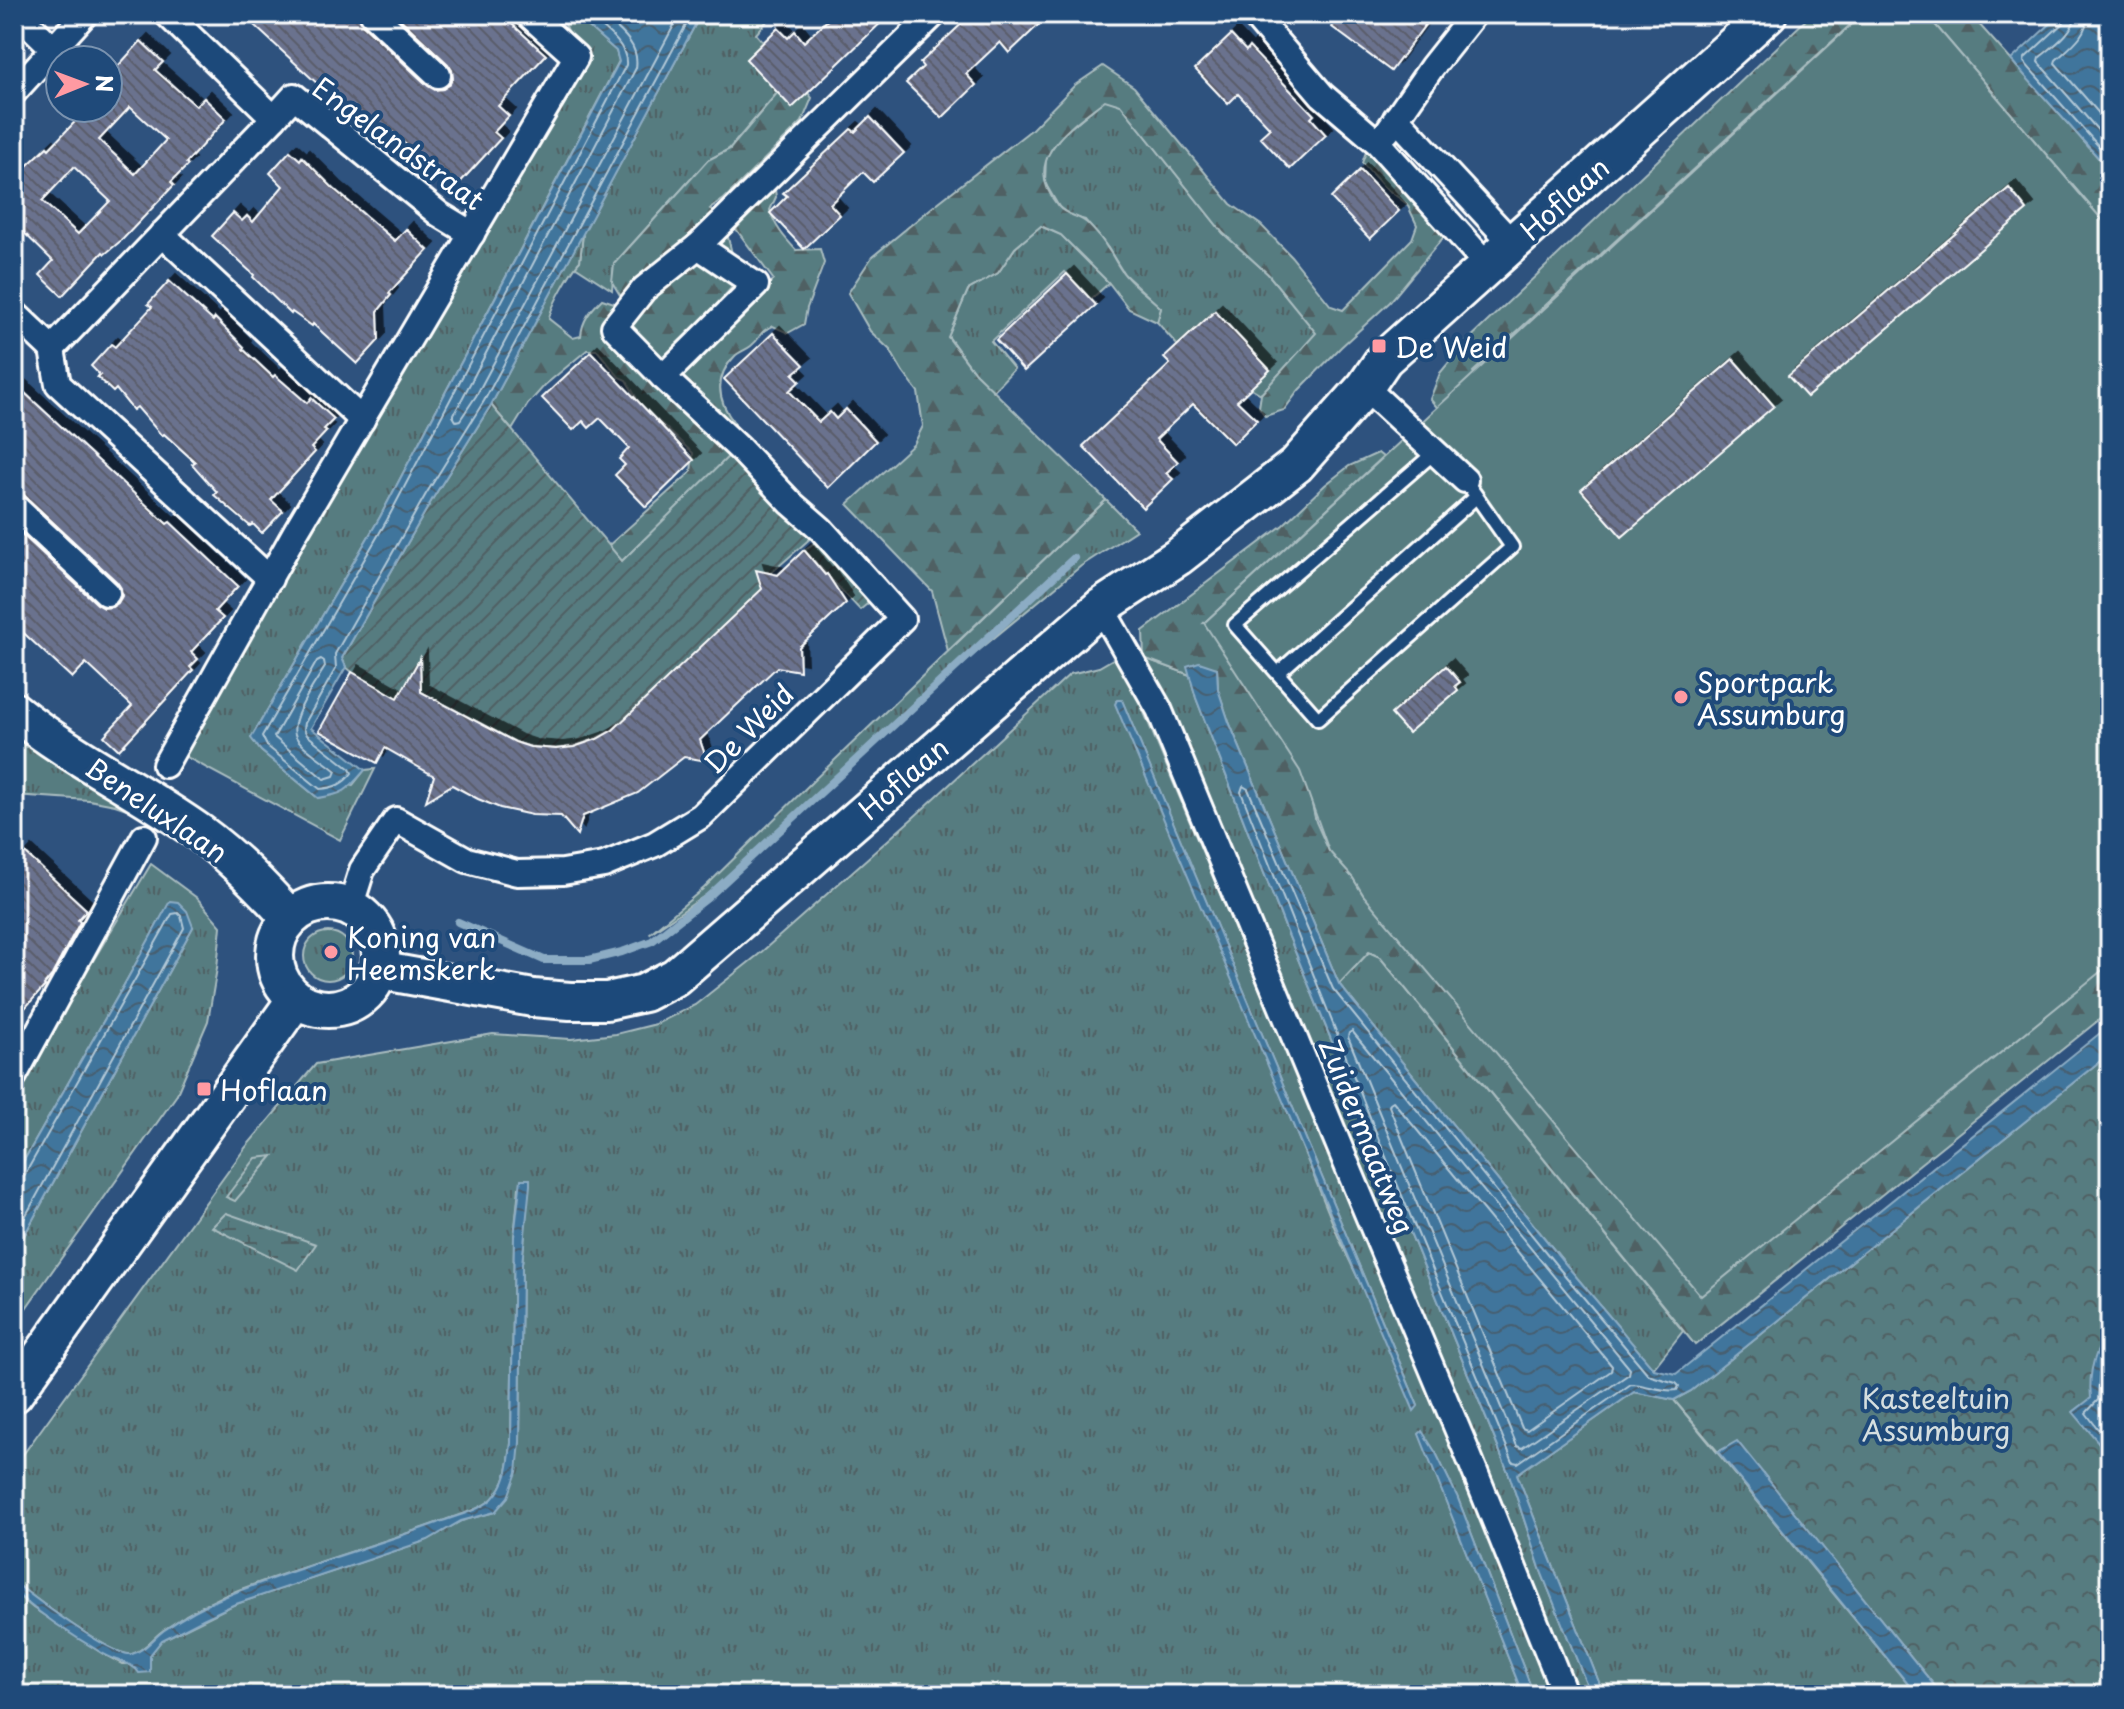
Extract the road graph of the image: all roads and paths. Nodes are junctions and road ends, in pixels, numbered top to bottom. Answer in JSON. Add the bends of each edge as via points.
{"nodes":[{"id":1,"x":18,"y":14,"type":"edge"},
{"id":2,"x":85,"y":14,"type":"edge"},
{"id":3,"x":167,"y":14,"type":"edge"},
{"id":4,"x":373,"y":14,"type":"edge"},
{"id":5,"x":528,"y":14,"type":"edge"},
{"id":6,"x":934,"y":14,"type":"edge"},
{"id":7,"x":1253,"y":14,"type":"edge"},
{"id":8,"x":1474,"y":14,"type":"edge"},
{"id":9,"x":1768,"y":14,"type":"edge"},
{"id":10,"x":49,"y":44,"type":"edge"},
{"id":11,"x":57,"y":44,"type":"edge"},
{"id":12,"x":44,"y":58,"type":"edge"},
{"id":13,"x":438,"y":75,"type":"dead end"},
{"id":14,"x":14,"y":92,"type":"edge"},
{"id":15,"x":274,"y":118,"type":"junction"},
{"id":16,"x":1396,"y":118,"type":"junction"},
{"id":17,"x":1378,"y":143,"type":"junction"},
{"id":18,"x":162,"y":234,"type":"junction"},
{"id":19,"x":472,"y":234,"type":"junction"},
{"id":20,"x":698,"y":246,"type":"junction"},
{"id":21,"x":1501,"y":255,"type":"junction"},
{"id":22,"x":14,"y":313,"type":"edge"},
{"id":23,"x":52,"y":349,"type":"junction"},
{"id":24,"x":663,"y":377,"type":"junction"},
{"id":25,"x":1365,"y":387,"type":"junction"},
{"id":26,"x":362,"y":420,"type":"junction"},
{"id":27,"x":1435,"y":452,"type":"junction"},
{"id":28,"x":1471,"y":488,"type":"junction"},
{"id":29,"x":14,"y":506,"type":"edge"},
{"id":30,"x":270,"y":579,"type":"junction"},
{"id":31,"x":107,"y":593,"type":"dead end"},
{"id":32,"x":1101,"y":607,"type":"junction"},
{"id":33,"x":1278,"y":673,"type":"junction"},
{"id":34,"x":14,"y":711,"type":"edge"},
{"id":35,"x":165,"y":765,"type":"dead end"},
{"id":36,"x":144,"y":837,"type":"dead end"},
{"id":37,"x":350,"y":908,"type":"junction"},
{"id":38,"x":290,"y":918,"type":"junction"},
{"id":39,"x":378,"y":970,"type":"junction"},
{"id":40,"x":296,"y":999,"type":"junction"},
{"id":41,"x":14,"y":1076,"type":"edge"},
{"id":42,"x":14,"y":1394,"type":"edge"},
{"id":43,"x":1565,"y":1695,"type":"edge"}],
"edges":[{"from":1,"to":10,"type":"street"},
{"from":2,"to":11,"type":"street"},
{"from":3,"to":15,"type":"street","name":"Engelandstraat"},
{"from":4,"to":13,"type":"street"},
{"from":5,"to":19,"type":"street","via":[[576,57]]},
{"from":6,"to":20,"type":"street","name":"De Weid"},
{"from":7,"to":17,"type":"street","via":[[1322,95]]},
{"from":8,"to":16,"type":"street"},
{"from":9,"to":21,"type":"main road","name":"Hoflaan"},
{"from":12,"to":14,"type":"street"},
{"from":15,"to":18,"type":"street","name":"Engelandstraat"},
{"from":15,"to":19,"type":"street","name":"Engelandstraat","via":[[294,96],[439,214]]},
{"from":16,"to":17,"type":"street"},
{"from":16,"to":21,"type":"street"},
{"from":17,"to":21,"type":"street"},
{"from":18,"to":23,"type":"street","name":"Engelandstraat"},
{"from":18,"to":26,"type":"street"},
{"from":19,"to":26,"type":"street","name":"Engelandstraat"},
{"from":20,"to":24,"type":"street","name":"De Weid","via":[[644,289],[614,327]]},
{"from":20,"to":24,"type":"street","via":[[756,285]]},
{"from":21,"to":25,"type":"main road","name":"Hoflaan","via":[[1384,359]]},
{"from":22,"to":23,"type":"street"},
{"from":23,"to":30,"type":"street","via":[[58,384]]},
{"from":24,"to":37,"type":"street","name":"De Weid","via":[[821,529],[902,619],[701,816],[655,844],[604,865],[517,873],[467,860],[396,820],[362,870]]},
{"from":25,"to":27,"type":"street"},
{"from":25,"to":32,"type":"main road","name":"Hoflaan","via":[[1296,465],[1178,557]]},
{"from":26,"to":30,"type":"street","name":"Engelandstraat"},
{"from":27,"to":28,"type":"street"},
{"from":27,"to":33,"type":"lane","via":[[1235,625]]},
{"from":28,"to":33,"type":"lane"},
{"from":28,"to":33,"type":"lane","via":[[1512,547],[1318,719]]},
{"from":29,"to":31,"type":"street"},
{"from":30,"to":35,"type":"street","name":"Engelandstraat"},
{"from":32,"to":39,"type":"main road","name":"Hoflaan","via":[[675,977],[644,993],[607,1001],[533,998]]},
{"from":32,"to":43,"type":"street","name":"Zuidermaatweg","via":[[1159,709]]},
{"from":34,"to":38,"type":"main road","name":"Beneluxlaan","via":[[200,833],[251,874]]},
{"from":36,"to":41,"type":"street"},
{"from":37,"to":38,"type":"main road","via":[[319,903]]},
{"from":37,"to":39,"type":"main road","via":[[370,924],[379,941]]},
{"from":38,"to":40,"type":"main road","via":[[277,939],[275,958],[285,990]]},
{"from":39,"to":40,"type":"main road","via":[[364,995],[348,1005],[329,1009]]},
{"from":40,"to":42,"type":"main road"}]}
